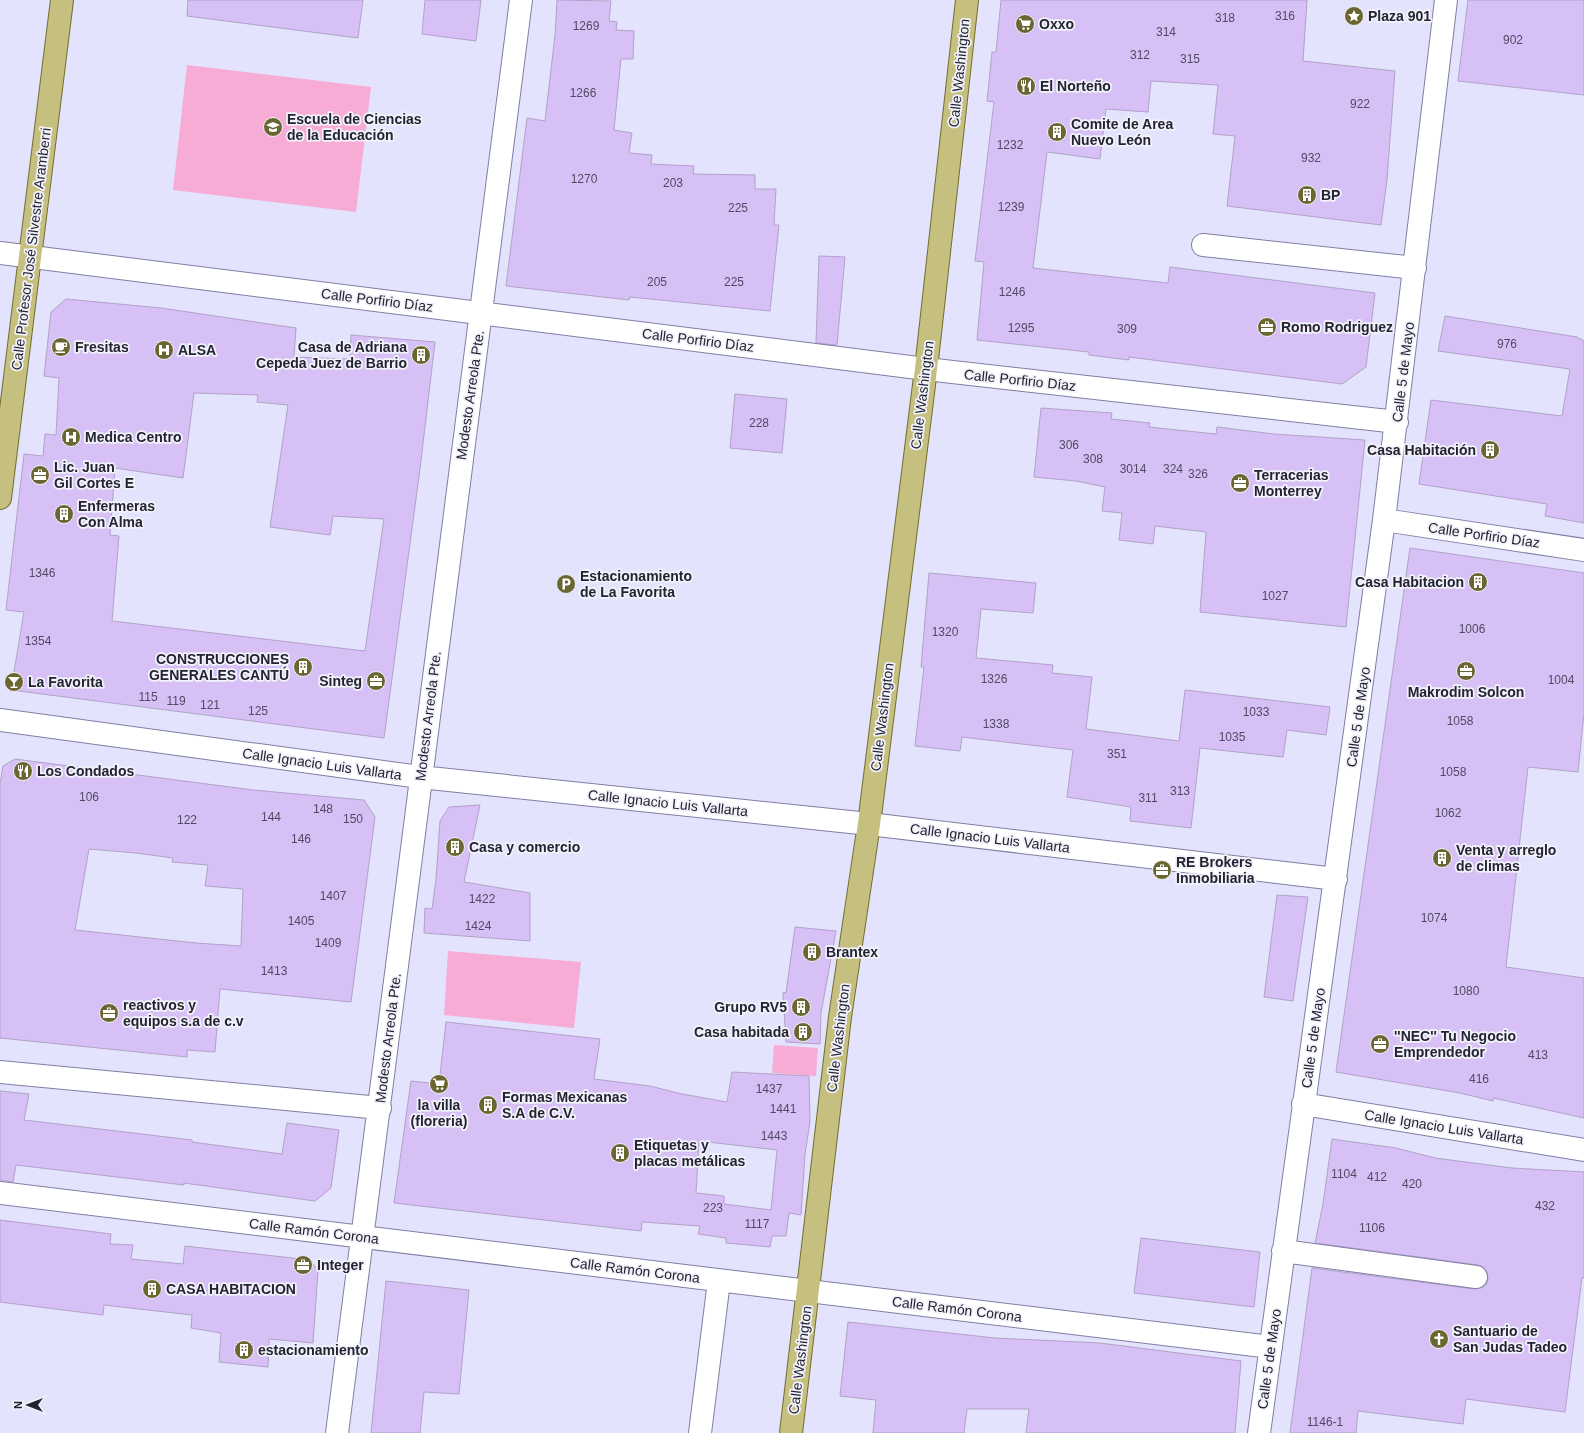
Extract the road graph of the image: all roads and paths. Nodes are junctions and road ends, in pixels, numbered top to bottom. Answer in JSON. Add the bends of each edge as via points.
{"nodes":[{"id":1,"x":62,"y":0,"type":"edge"},
{"id":2,"x":521,"y":0,"type":"edge"},
{"id":3,"x":967,"y":0,"type":"edge"},
{"id":4,"x":1446,"y":0,"type":"edge"},
{"id":5,"x":1204,"y":245,"type":"dead end"},
{"id":6,"x":0,"y":253,"type":"edge"},
{"id":7,"x":31,"y":258,"type":"junction"},
{"id":8,"x":1415,"y":268,"type":"junction"},
{"id":9,"x":481,"y":312,"type":"junction"},
{"id":10,"x":926,"y":369,"type":"junction"},
{"id":11,"x":1397,"y":422,"type":"junction"},
{"id":12,"x":0,"y":498,"type":"edge"},
{"id":13,"x":1384,"y":520,"type":"junction"},
{"id":14,"x":1584,"y":550,"type":"edge"},
{"id":15,"x":0,"y":720,"type":"edge"},
{"id":16,"x":420,"y":777,"type":"junction"},
{"id":17,"x":869,"y":824,"type":"junction"},
{"id":18,"x":1336,"y":879,"type":"junction"},
{"id":19,"x":0,"y":1072,"type":"edge"},
{"id":20,"x":1303,"y":1104,"type":"junction"},
{"id":21,"x":380,"y":1108,"type":"junction"},
{"id":22,"x":1584,"y":1150,"type":"edge"},
{"id":23,"x":0,"y":1193,"type":"edge"},
{"id":24,"x":362,"y":1237,"type":"junction"},
{"id":25,"x":1283,"y":1251,"type":"junction"},
{"id":26,"x":1476,"y":1277,"type":"dead end"},
{"id":27,"x":719,"y":1280,"type":"junction"},
{"id":28,"x":808,"y":1291,"type":"junction"},
{"id":29,"x":1271,"y":1347,"type":"junction"},
{"id":30,"x":337,"y":1433,"type":"edge"},
{"id":31,"x":700,"y":1433,"type":"edge"},
{"id":32,"x":791,"y":1433,"type":"edge"},
{"id":33,"x":1259,"y":1433,"type":"edge"}],
"edges":[{"from":1,"to":7,"type":"main road","name":"Calle Profesor José Silvestre Aramberri"},
{"from":2,"to":9,"type":"street","name":"Modesto Arreola Pte."},
{"from":3,"to":10,"type":"main road","name":"Calle Washington"},
{"from":4,"to":8,"type":"street","name":"Calle 5 de Mayo"},
{"from":5,"to":8,"type":"street"},
{"from":6,"to":7,"type":"street","name":"Calle Porfirio Díaz"},
{"from":7,"to":9,"type":"street","name":"Calle Porfirio Díaz"},
{"from":7,"to":12,"type":"main road","name":"Calle Profesor José Silvestre Aramberri"},
{"from":8,"to":11,"type":"street","name":"Calle 5 de Mayo"},
{"from":9,"to":10,"type":"street","name":"Calle Porfirio Díaz"},
{"from":9,"to":16,"type":"street","name":"Modesto Arreola Pte."},
{"from":10,"to":11,"type":"street","name":"Calle Porfirio Díaz"},
{"from":10,"to":17,"type":"main road","name":"Calle Washington"},
{"from":11,"to":13,"type":"street","name":"Calle 5 de Mayo"},
{"from":13,"to":14,"type":"street","name":"Calle Porfirio Díaz"},
{"from":13,"to":18,"type":"street","name":"Calle 5 de Mayo"},
{"from":15,"to":16,"type":"street","name":"Calle Ignacio Luis Vallarta"},
{"from":16,"to":17,"type":"street","name":"Calle Ignacio Luis Vallarta"},
{"from":16,"to":21,"type":"street","name":"Modesto Arreola Pte."},
{"from":17,"to":18,"type":"street","name":"Calle Ignacio Luis Vallarta"},
{"from":17,"to":28,"type":"main road","name":"Calle Washington","via":[[840,1017]]},
{"from":18,"to":20,"type":"street","name":"Calle 5 de Mayo"},
{"from":19,"to":21,"type":"street"},
{"from":20,"to":22,"type":"street","name":"Calle Ignacio Luis Vallarta"},
{"from":20,"to":25,"type":"street","name":"Calle 5 de Mayo"},
{"from":21,"to":24,"type":"street","name":"Modesto Arreola Pte."},
{"from":23,"to":24,"type":"street","name":"Calle Ramón Corona"},
{"from":24,"to":27,"type":"street","name":"Calle Ramón Corona"},
{"from":24,"to":30,"type":"street","name":"Modesto Arreola Pte."},
{"from":25,"to":26,"type":"street"},
{"from":25,"to":29,"type":"street","name":"Calle 5 de Mayo"},
{"from":27,"to":28,"type":"street","name":"Calle Ramón Corona"},
{"from":27,"to":31,"type":"street"},
{"from":28,"to":29,"type":"street","name":"Calle Ramón Corona"},
{"from":28,"to":32,"type":"main road","name":"Calle Washington"},
{"from":29,"to":33,"type":"street","name":"Calle 5 de Mayo"}]}
